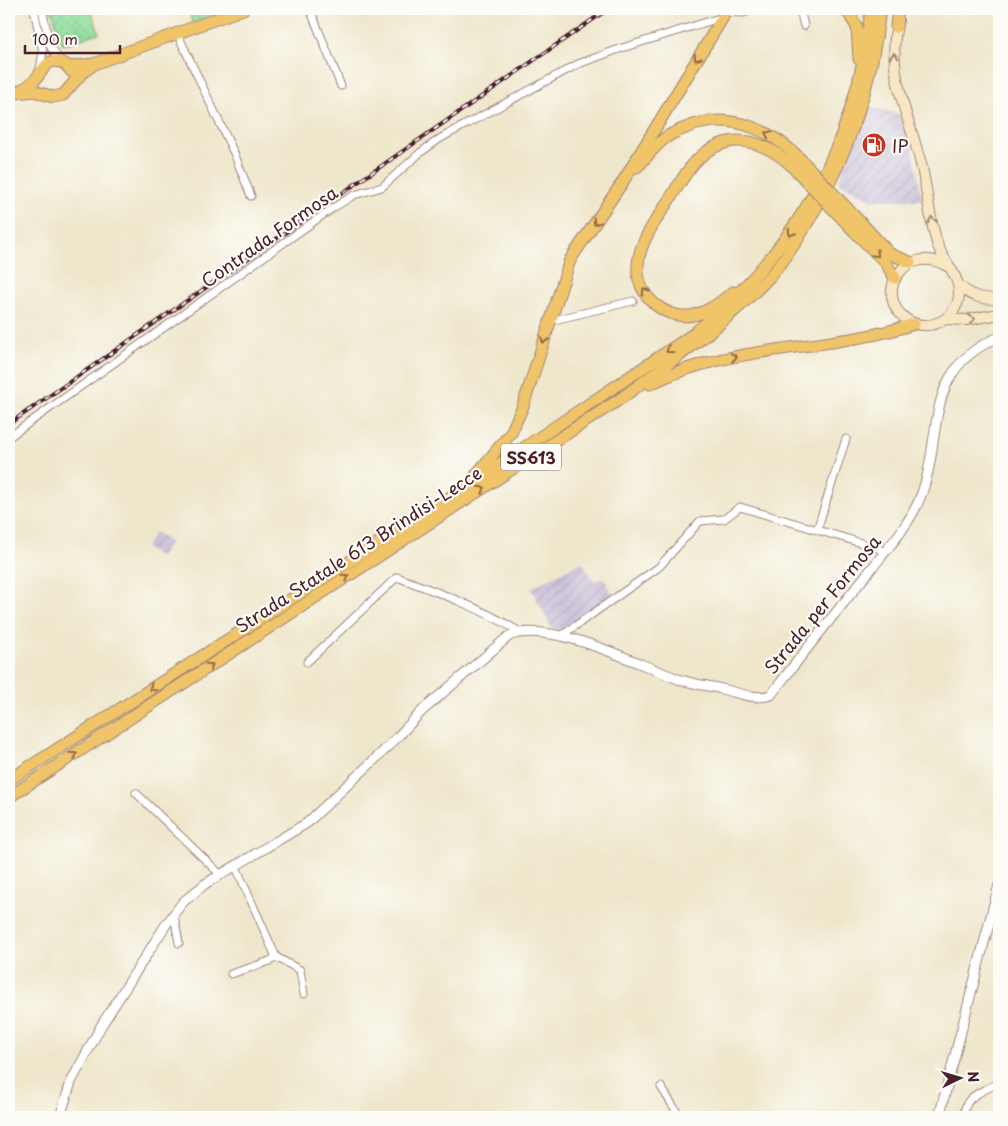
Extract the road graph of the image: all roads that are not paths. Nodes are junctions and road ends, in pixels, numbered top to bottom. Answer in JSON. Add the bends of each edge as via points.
{"nodes":[{"id":1,"x":34,"y":9,"type":"edge"},
{"id":2,"x":42,"y":9,"type":"edge"},
{"id":3,"x":243,"y":9,"type":"edge"},
{"id":4,"x":310,"y":9,"type":"edge"},
{"id":5,"x":754,"y":9,"type":"edge"},
{"id":6,"x":800,"y":9,"type":"edge"},
{"id":7,"x":846,"y":9,"type":"edge"},
{"id":8,"x":871,"y":9,"type":"edge"},
{"id":9,"x":880,"y":9,"type":"edge"},
{"id":10,"x":899,"y":9,"type":"edge"},
{"id":11,"x":726,"y":12,"type":"edge"},
{"id":12,"x":804,"y":26,"type":"dead end"},
{"id":13,"x":896,"y":26,"type":"joint"},
{"id":14,"x":177,"y":33,"type":"junction"},
{"id":15,"x":65,"y":64,"type":"junction"},
{"id":16,"x":94,"y":64,"type":"junction"},
{"id":17,"x":39,"y":72,"type":"junction"},
{"id":18,"x":73,"y":84,"type":"junction"},
{"id":19,"x":341,"y":86,"type":"dead end"},
{"id":20,"x":44,"y":92,"type":"junction"},
{"id":21,"x":856,"y":93,"type":"junction"},
{"id":22,"x":12,"y":95,"type":"edge"},
{"id":23,"x":801,"y":168,"type":"junction"},
{"id":24,"x":622,"y":183,"type":"junction"},
{"id":25,"x":250,"y":196,"type":"dead end"},
{"id":26,"x":858,"y":228,"type":"junction"},
{"id":27,"x":910,"y":262,"type":"junction"},
{"id":28,"x":947,"y":266,"type":"junction"},
{"id":29,"x":758,"y":272,"type":"junction"},
{"id":30,"x":895,"y":278,"type":"junction"},
{"id":31,"x":958,"y":284,"type":"junction"},
{"id":32,"x":999,"y":299,"type":"edge"},
{"id":33,"x":633,"y":301,"type":"dead end"},
{"id":34,"x":999,"y":314,"type":"edge"},
{"id":35,"x":945,"y":319,"type":"junction"},
{"id":36,"x":550,"y":321,"type":"junction"},
{"id":37,"x":914,"y":324,"type":"junction"},
{"id":38,"x":999,"y":337,"type":"edge"},
{"id":39,"x":623,"y":397,"type":"junction"},
{"id":40,"x":9,"y":437,"type":"edge"},
{"id":41,"x":846,"y":439,"type":"dead end"},
{"id":42,"x":461,"y":490,"type":"junction"},
{"id":43,"x":817,"y":530,"type":"junction"},
{"id":44,"x":884,"y":552,"type":"junction"},
{"id":45,"x":520,"y":632,"type":"junction"},
{"id":46,"x":561,"y":636,"type":"junction"},
{"id":47,"x":307,"y":662,"type":"dead end"},
{"id":48,"x":9,"y":780,"type":"edge"},
{"id":49,"x":136,"y":792,"type":"dead end"},
{"id":50,"x":9,"y":797,"type":"edge"},
{"id":51,"x":236,"y":867,"type":"junction"},
{"id":52,"x":221,"y":875,"type":"junction"},
{"id":53,"x":999,"y":885,"type":"edge"},
{"id":54,"x":174,"y":915,"type":"junction"},
{"id":55,"x":179,"y":943,"type":"dead end"},
{"id":56,"x":276,"y":957,"type":"junction"},
{"id":57,"x":230,"y":974,"type":"dead end"},
{"id":58,"x":304,"y":994,"type":"dead end"},
{"id":59,"x":992,"y":1086,"type":"dead end"},
{"id":60,"x":661,"y":1087,"type":"dead end"},
{"id":61,"x":60,"y":1117,"type":"edge"},
{"id":62,"x":680,"y":1117,"type":"edge"},
{"id":63,"x":940,"y":1117,"type":"edge"},
{"id":64,"x":965,"y":1117,"type":"edge"}],
"edges":[{"from":1,"to":17,"type":"street","via":[[43,52]]},
{"from":2,"to":15,"type":"street","via":[[50,46]]},
{"from":3,"to":14,"type":"main road"},
{"from":4,"to":19,"type":"street"},
{"from":5,"to":11,"type":"street","name":"Contrada Formosa","via":[[744,13]]},
{"from":6,"to":12,"type":"street"},
{"from":7,"to":21,"type":"main road","via":[[852,16],[859,39]]},
{"from":8,"to":21,"type":"main road","name":"Strada Statale 613 Brindisi-Lecce","number":"SS613","via":[[868,41]]},
{"from":9,"to":39,"type":"main road","name":"Strada Statale 613 Brindisi-Lecce","number":"SS613","via":[[868,79],[851,137],[835,176],[792,250],[737,309],[696,344]]},
{"from":10,"to":13,"type":"main road"},
{"from":11,"to":24,"type":"main road","one_way":true},
{"from":11,"to":40,"type":"street","name":"Contrada Formosa","via":[[578,64],[442,138],[420,152],[382,187],[354,195],[333,208]]},
{"from":28,"to":13,"type":"main road","one_way":true,"via":[[935,238],[921,164],[897,86],[893,60]]},
{"from":14,"to":16,"type":"main road"},
{"from":14,"to":25,"type":"street","via":[[230,145]]},
{"from":15,"to":16,"type":"main road"},
{"from":15,"to":17,"type":"main road","via":[[51,62]]},
{"from":15,"to":18,"type":"main road","via":[[73,75]]},
{"from":16,"to":18,"type":"main road"},
{"from":17,"to":20,"type":"main road","via":[[39,84]]},
{"from":17,"to":22,"type":"main road","via":[[34,81]]},
{"from":18,"to":20,"type":"main road","via":[[63,95],[53,96]]},
{"from":20,"to":22,"type":"main road"},
{"from":21,"to":29,"type":"main road","name":"Strada Statale 613 Brindisi-Lecce","number":"SS613","one_way":true,"via":[[844,134],[827,172],[782,246]]},
{"from":23,"to":24,"type":"main road","one_way":true,"via":[[784,144],[755,127],[708,122],[664,138]]},
{"from":23,"to":26,"type":"main road","bridge":true},
{"from":29,"to":23,"type":"main road","one_way":true,"via":[[715,306],[692,315],[678,315],[656,307],[642,290],[638,272],[641,250],[652,227],[694,163],[716,146],[738,141],[756,143]]},
{"from":24,"to":36,"type":"main road","one_way":true,"via":[[570,260]]},
{"from":26,"to":27,"type":"main road","via":[[890,254]]},
{"from":26,"to":30,"type":"main road","one_way":true},
{"from":27,"to":28,"type":"main road","via":[[929,259]]},
{"from":27,"to":30,"type":"main road"},
{"from":28,"to":31,"type":"main road"},
{"from":29,"to":42,"type":"main road","name":"Strada Statale 613 Brindisi-Lecce","number":"SS613","one_way":true,"via":[[726,308],[692,335]]},
{"from":30,"to":37,"type":"main road","via":[[893,300],[904,318]]},
{"from":31,"to":32,"type":"main road","via":[[974,296]]},
{"from":31,"to":35,"type":"main road","via":[[957,304]]},
{"from":33,"to":36,"type":"street"},
{"from":35,"to":34,"type":"main road","one_way":true,"via":[[966,320]]},
{"from":35,"to":37,"type":"main road","via":[[930,325]]},
{"from":36,"to":42,"type":"main road","one_way":true,"via":[[511,433]]},
{"from":39,"to":37,"type":"main road","one_way":true,"via":[[660,379],[711,362],[876,336]]},
{"from":38,"to":44,"type":"street","name":"Strada per Formosa","via":[[971,352],[954,370],[937,409],[932,456],[922,491],[912,513]]},
{"from":50,"to":39,"type":"main road","name":"Strada Statale 613 Brindisi-Lecce","number":"SS613","one_way":true},
{"from":41,"to":43,"type":"street"},
{"from":42,"to":48,"type":"main road","name":"Strada Statale 613 Brindisi-Lecce","number":"SS613","one_way":true},
{"from":43,"to":44,"type":"street"},
{"from":43,"to":46,"type":"street","via":[[745,508],[735,509],[719,520],[700,521],[658,567]]},
{"from":44,"to":46,"type":"street","name":"Strada per Formosa","via":[[771,695],[754,698],[682,680]]},
{"from":45,"to":46,"type":"street","name":"Strada per Formosa"},
{"from":45,"to":47,"type":"street","name":"Strada per Formosa","via":[[440,592],[397,578]]},
{"from":45,"to":51,"type":"street","via":[[509,636],[449,686],[306,823]]},
{"from":49,"to":52,"type":"street"},
{"from":51,"to":52,"type":"street"},
{"from":51,"to":56,"type":"street"},
{"from":52,"to":54,"type":"street","via":[[195,891]]},
{"from":53,"to":63,"type":"street"},
{"from":54,"to":55,"type":"street"},
{"from":54,"to":61,"type":"street","via":[[101,1026],[71,1082]]},
{"from":56,"to":57,"type":"street"},
{"from":56,"to":58,"type":"street","via":[[300,970]]},
{"from":59,"to":64,"type":"street","via":[[966,1103]]},
{"from":60,"to":62,"type":"street"}]}
